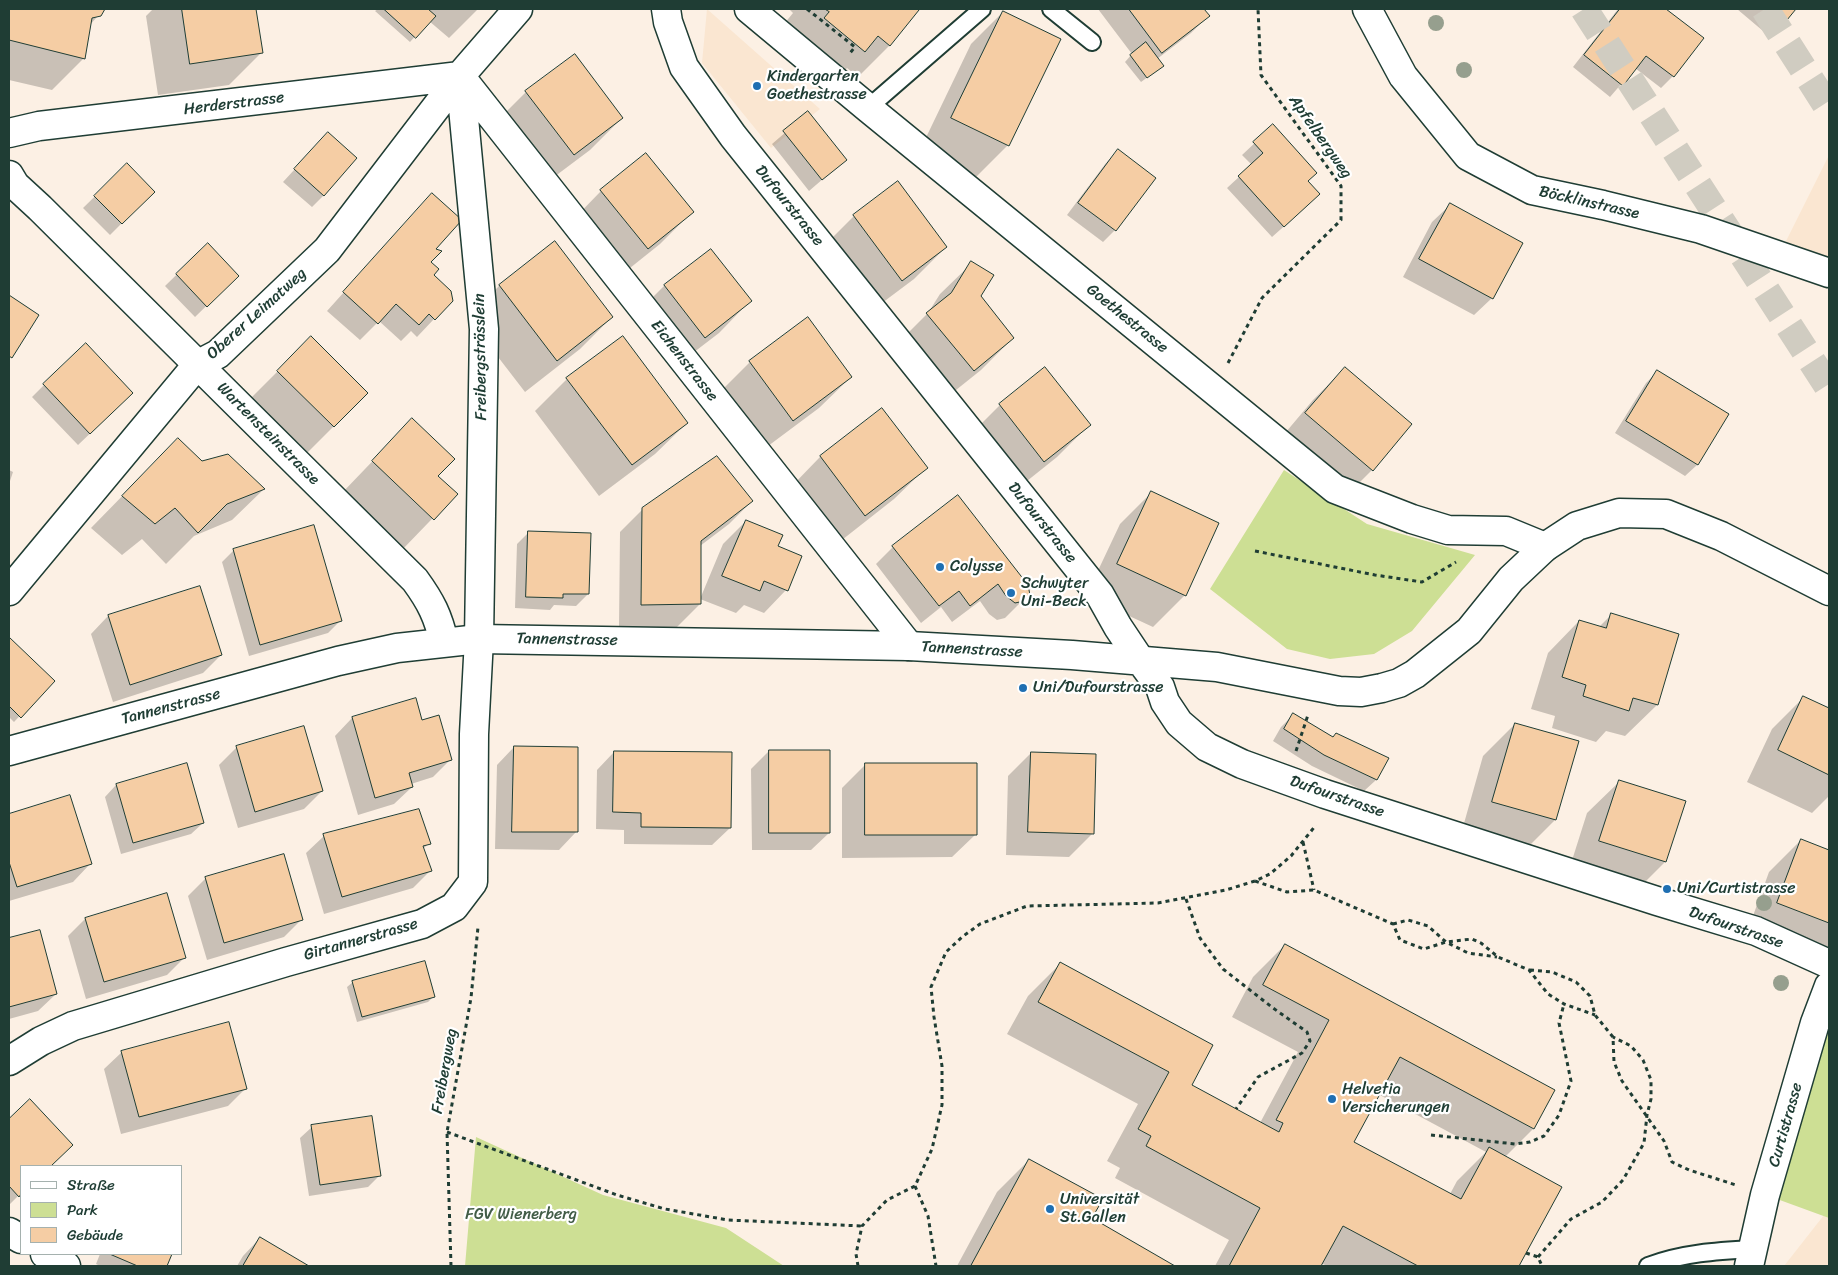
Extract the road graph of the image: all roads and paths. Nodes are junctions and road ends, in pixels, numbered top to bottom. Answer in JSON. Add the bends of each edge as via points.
{"nodes":[{"id":1,"x":518,"y":9,"type":"edge"},
{"id":2,"x":666,"y":9,"type":"edge"},
{"id":3,"x":749,"y":9,"type":"edge"},
{"id":4,"x":808,"y":9,"type":"edge"},
{"id":5,"x":982,"y":9,"type":"edge"},
{"id":6,"x":1051,"y":9,"type":"edge"},
{"id":7,"x":1258,"y":9,"type":"edge"},
{"id":8,"x":1367,"y":9,"type":"edge"},
{"id":9,"x":1092,"y":42,"type":"dead end"},
{"id":10,"x":844,"y":60,"type":"dead end"},
{"id":11,"x":460,"y":76,"type":"junction"},
{"id":12,"x":868,"y":108,"type":"junction"},
{"id":13,"x":9,"y":133,"type":"edge"},
{"id":14,"x":11,"y":182,"type":"edge"},
{"id":15,"x":1829,"y":272,"type":"edge"},
{"id":16,"x":197,"y":366,"type":"junction"},
{"id":17,"x":1214,"y":390,"type":"junction"},
{"id":18,"x":1546,"y":547,"type":"junction"},
{"id":19,"x":1254,"y":551,"type":"dead end"},
{"id":20,"x":1462,"y":559,"type":"dead end"},
{"id":21,"x":20,"y":561,"type":"edge"},
{"id":22,"x":9,"y":591,"type":"edge"},
{"id":23,"x":1829,"y":592,"type":"edge"},
{"id":24,"x":479,"y":639,"type":"junction"},
{"id":25,"x":444,"y":642,"type":"junction"},
{"id":26,"x":909,"y":646,"type":"junction"},
{"id":27,"x":1140,"y":660,"type":"junction"},
{"id":28,"x":1308,"y":714,"type":"dead end"},
{"id":29,"x":9,"y":751,"type":"edge"},
{"id":30,"x":1293,"y":759,"type":"dead end"},
{"id":31,"x":1316,"y":825,"type":"dead end"},
{"id":32,"x":1303,"y":841,"type":"junction"},
{"id":33,"x":1255,"y":881,"type":"junction"},
{"id":34,"x":473,"y":882,"type":"junction"},
{"id":35,"x":1314,"y":890,"type":"junction"},
{"id":36,"x":1186,"y":899,"type":"junction"},
{"id":37,"x":1393,"y":924,"type":"junction"},
{"id":38,"x":1446,"y":942,"type":"junction"},
{"id":39,"x":1498,"y":957,"type":"junction"},
{"id":40,"x":1829,"y":964,"type":"edge"},
{"id":41,"x":1529,"y":970,"type":"junction"},
{"id":42,"x":1829,"y":986,"type":"edge"},
{"id":43,"x":1564,"y":1004,"type":"junction"},
{"id":44,"x":1596,"y":1015,"type":"junction"},
{"id":45,"x":1613,"y":1037,"type":"junction"},
{"id":46,"x":9,"y":1061,"type":"edge"},
{"id":47,"x":1236,"y":1109,"type":"dead end"},
{"id":48,"x":1647,"y":1115,"type":"junction"},
{"id":49,"x":446,"y":1132,"type":"junction"},
{"id":50,"x":1431,"y":1135,"type":"dead end"},
{"id":51,"x":916,"y":1186,"type":"junction"},
{"id":52,"x":1766,"y":1195,"type":"junction"},
{"id":53,"x":862,"y":1226,"type":"junction"},
{"id":54,"x":9,"y":1232,"type":"edge"},
{"id":55,"x":20,"y":1238,"type":"edge"},
{"id":56,"x":1526,"y":1253,"type":"dead end"},
{"id":57,"x":48,"y":1255,"type":"edge"},
{"id":58,"x":1538,"y":1257,"type":"junction"},
{"id":59,"x":1751,"y":1258,"type":"edge"},
{"id":60,"x":66,"y":1266,"type":"edge"},
{"id":61,"x":451,"y":1266,"type":"edge"},
{"id":62,"x":858,"y":1266,"type":"edge"},
{"id":63,"x":936,"y":1266,"type":"edge"},
{"id":64,"x":1542,"y":1266,"type":"edge"},
{"id":65,"x":1648,"y":1266,"type":"edge"}],
"edges":[{"from":1,"to":11,"type":"street","name":"Oberer Leimatweg"},
{"from":2,"to":27,"type":"street","name":"Dufourstrasse","via":[[684,67],[733,136],[1100,595]]},
{"from":3,"to":12,"type":"street","name":"Goethestrasse"},
{"from":4,"to":10,"type":"path","via":[[855,47]]},
{"from":5,"to":12,"type":"lane"},
{"from":6,"to":9,"type":"lane"},
{"from":7,"to":17,"type":"path","name":"Apfelbergweg","via":[[1261,75],[1342,186],[1341,220],[1262,298]]},
{"from":8,"to":15,"type":"street","name":"Böcklinstrasse","via":[[1404,76],[1468,156],[1532,190],[1701,229]]},
{"from":11,"to":13,"type":"street","name":"Herderstrasse","via":[[39,126]]},
{"from":11,"to":16,"type":"street","name":"Oberer Leimatweg","via":[[327,250],[218,354]]},
{"from":11,"to":24,"type":"street","name":"Freibergsträsslein","via":[[484,329]]},
{"from":11,"to":26,"type":"street","name":"Eichenstrasse"},
{"from":12,"to":17,"type":"street","name":"Goethestrasse"},
{"from":14,"to":16,"type":"street","name":"Wartensteinstrasse"},
{"from":16,"to":21,"type":"street","name":"Oberer Leimatweg"},
{"from":16,"to":25,"type":"street","name":"Wartensteinstrasse","via":[[415,580],[438,619]]},
{"from":17,"to":18,"type":"street","name":"Goethestrasse","via":[[1335,489],[1448,530],[1506,531]]},
{"from":18,"to":23,"type":"street","name":"Tannenstrasse","via":[[1577,526],[1619,513],[1666,514],[1721,536]]},
{"from":18,"to":27,"type":"street","name":"Tannenstrasse","via":[[1511,579],[1469,631],[1415,674],[1382,688],[1361,692],[1339,691],[1217,667]]},
{"from":19,"to":20,"type":"path","via":[[1422,582]]},
{"from":21,"to":22,"type":"street","name":"Oberer Leimatweg"},
{"from":24,"to":25,"type":"street","name":"Tannenstrasse"},
{"from":24,"to":26,"type":"street","name":"Tannenstrasse"},
{"from":24,"to":34,"type":"street","via":[[474,734]]},
{"from":25,"to":29,"type":"street","name":"Tannenstrasse","via":[[338,661]]},
{"from":26,"to":27,"type":"street","name":"Tannenstrasse"},
{"from":27,"to":40,"type":"street","name":"Dufourstrasse","via":[[1160,687],[1165,702],[1179,723],[1207,747],[1242,764],[1335,797],[1756,931]]},
{"from":28,"to":30,"type":"path"},
{"from":31,"to":32,"type":"path"},
{"from":32,"to":33,"type":"path","via":[[1270,874]]},
{"from":32,"to":35,"type":"path"},
{"from":33,"to":35,"type":"path","via":[[1287,892]]},
{"from":33,"to":36,"type":"path"},
{"from":34,"to":46,"type":"street","name":"Girtannerstrasse","via":[[454,907],[422,924],[73,1026]]},
{"from":34,"to":49,"type":"path","name":"Freibergweg","via":[[479,922],[471,998]]},
{"from":35,"to":37,"type":"path"},
{"from":36,"to":47,"type":"path","via":[[1200,938],[1223,969],[1307,1032],[1310,1041],[1302,1053],[1258,1078]]},
{"from":36,"to":51,"type":"path","via":[[1158,903],[1027,906],[980,924],[946,952],[931,987],[942,1066],[942,1105],[932,1149]]},
{"from":37,"to":38,"type":"path","via":[[1408,920],[1428,926]]},
{"from":37,"to":38,"type":"path","via":[[1400,940],[1424,950]]},
{"from":38,"to":39,"type":"path","via":[[1468,953]]},
{"from":38,"to":39,"type":"path","via":[[1472,939]]},
{"from":39,"to":41,"type":"path"},
{"from":41,"to":43,"type":"path","via":[[1548,994]]},
{"from":41,"to":44,"type":"path","via":[[1552,972],[1576,982],[1590,996]]},
{"from":42,"to":52,"type":"street","name":"Curtistrasse","via":[[1815,1023]]},
{"from":43,"to":44,"type":"path"},
{"from":43,"to":50,"type":"path","via":[[1559,1023],[1571,1081],[1559,1115],[1544,1136],[1515,1144]]},
{"from":44,"to":45,"type":"path"},
{"from":45,"to":48,"type":"path","via":[[1614,1062],[1622,1081]]},
{"from":45,"to":48,"type":"path","via":[[1631,1046],[1643,1060],[1651,1080]]},
{"from":48,"to":52,"type":"path","via":[[1664,1141],[1672,1162]]},
{"from":48,"to":58,"type":"path","via":[[1644,1143],[1623,1180],[1602,1202],[1571,1219]]},
{"from":49,"to":53,"type":"path","via":[[617,1195],[665,1209],[728,1220]]},
{"from":49,"to":61,"type":"path","name":"Freibergweg"},
{"from":51,"to":53,"type":"path","via":[[887,1200]]},
{"from":51,"to":63,"type":"path","via":[[928,1216]]},
{"from":52,"to":59,"type":"street","name":"Curtistrasse"},
{"from":53,"to":62,"type":"path","via":[[856,1254]]},
{"from":54,"to":55,"type":"street"},
{"from":56,"to":58,"type":"path"},
{"from":57,"to":60,"type":"street"},
{"from":58,"to":64,"type":"path"},
{"from":59,"to":65,"type":"lane","via":[[1693,1254]]}]}
